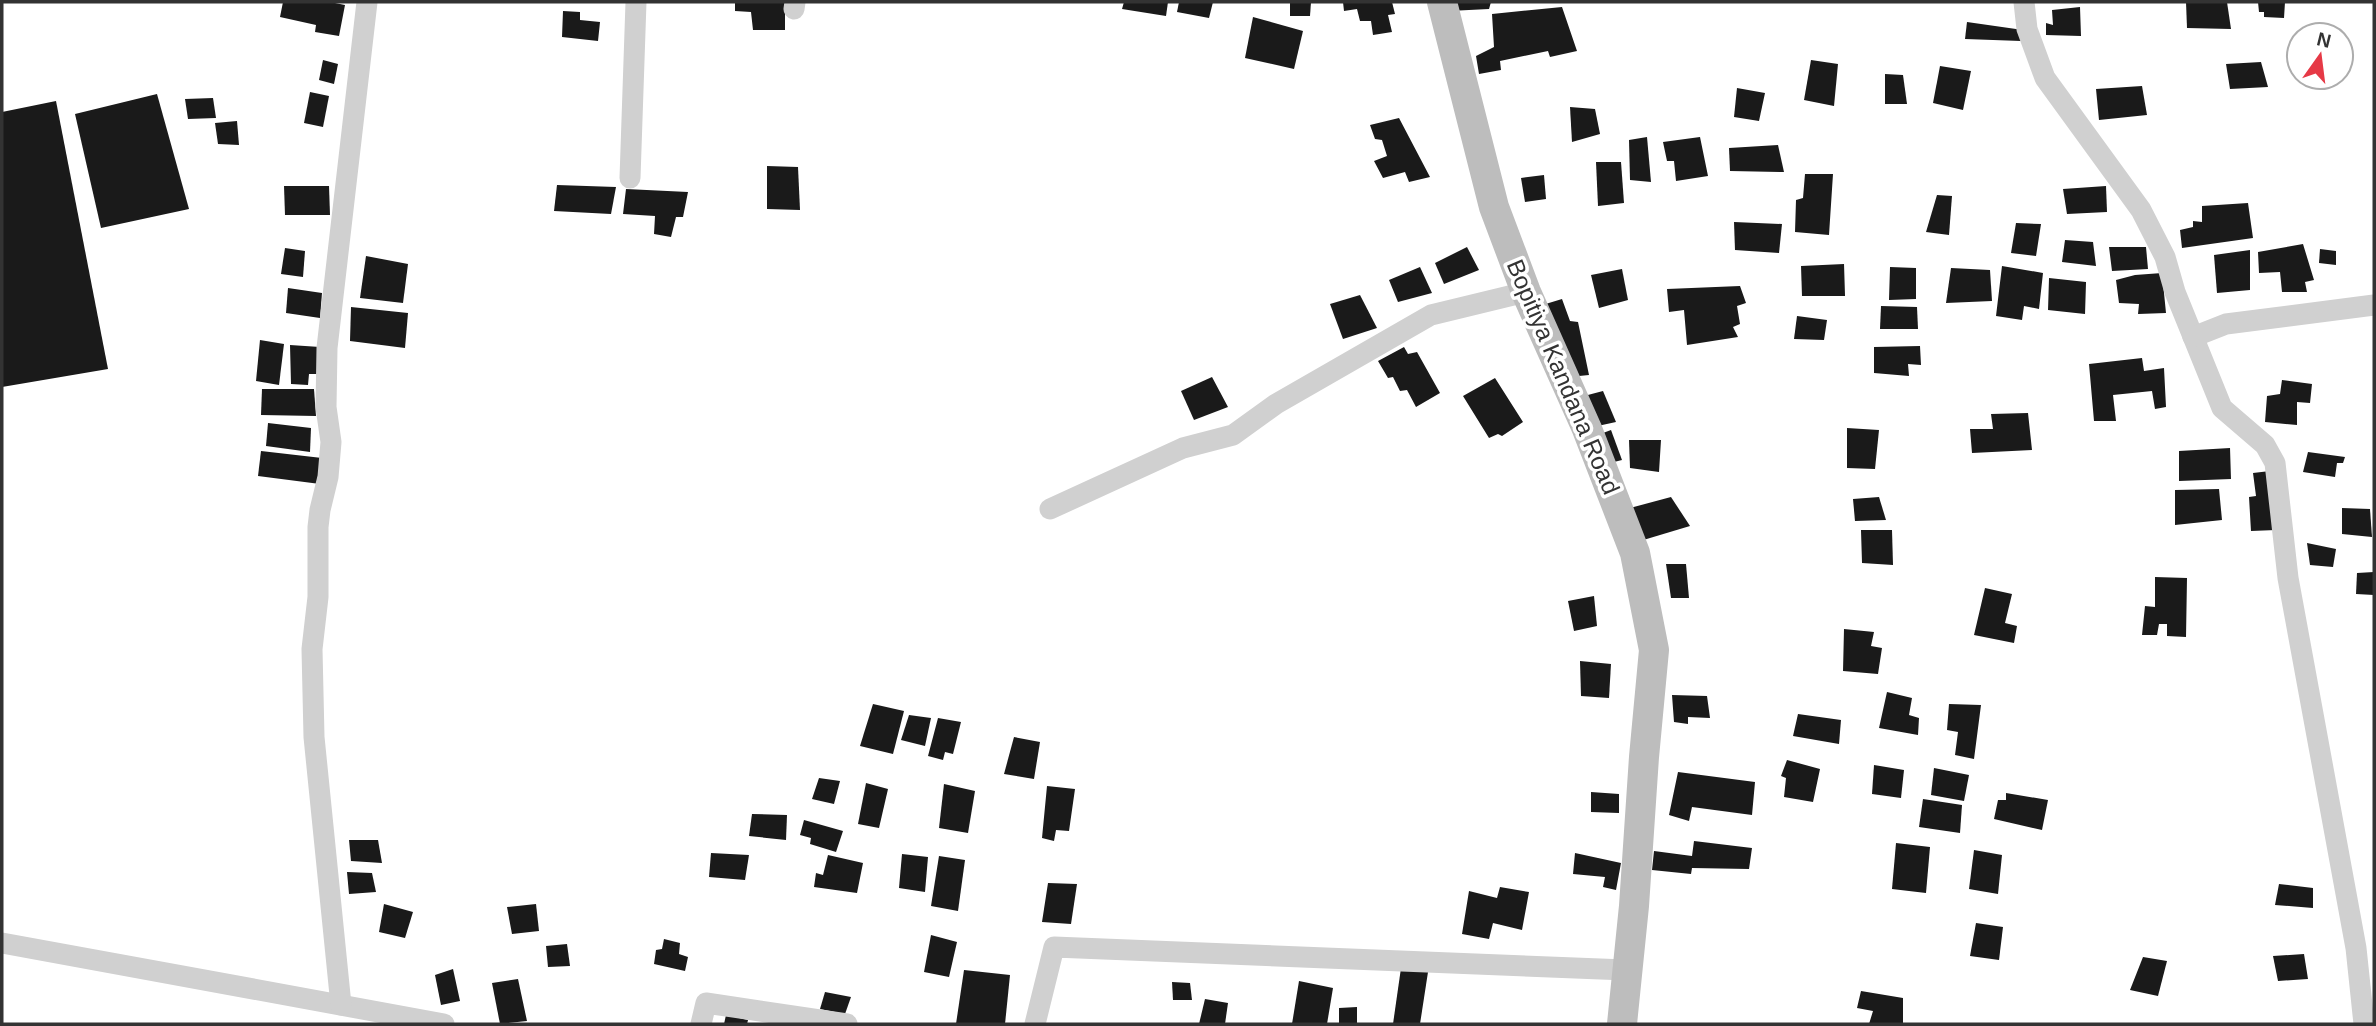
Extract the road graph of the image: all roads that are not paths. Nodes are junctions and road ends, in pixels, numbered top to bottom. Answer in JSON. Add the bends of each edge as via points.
{"nodes":[{"id":1,"x":367,"y":2,"type":"edge"},
{"id":2,"x":636,"y":2,"type":"edge"},
{"id":3,"x":1442,"y":2,"type":"edge"},
{"id":4,"x":2024,"y":2,"type":"edge"},
{"id":5,"x":630,"y":178,"type":"dead end"},
{"id":6,"x":1526,"y":292,"type":"junction"},
{"id":7,"x":2374,"y":305,"type":"edge"},
{"id":8,"x":2193,"y":337,"type":"junction"},
{"id":9,"x":1050,"y":509,"type":"dead end"},
{"id":10,"x":2,"y":943,"type":"edge"},
{"id":11,"x":1626,"y":970,"type":"junction"},
{"id":12,"x":341,"y":1005,"type":"junction"},
{"id":13,"x":444,"y":1024,"type":"edge"},
{"id":14,"x":701,"y":1024,"type":"edge"},
{"id":15,"x":847,"y":1024,"type":"edge"},
{"id":16,"x":1035,"y":1024,"type":"edge"},
{"id":17,"x":1622,"y":1024,"type":"edge"},
{"id":18,"x":2364,"y":1024,"type":"edge"}],
"edges":[{"from":1,"to":12,"type":"street","via":[[327,348],[326,407],[331,442],[318,527],[312,649],[314,737]]},
{"from":2,"to":5,"type":"street"},
{"from":3,"to":6,"type":"main road","name":"Bopitiya Kandana Road","via":[[1494,207]]},
{"from":4,"to":8,"type":"street","via":[[2027,30],[2045,78],[2141,211],[2165,257]]},
{"from":6,"to":9,"type":"street","via":[[1432,315],[1276,404],[1233,435],[1183,448]]},
{"from":6,"to":11,"type":"main road","name":"Bopitiya Kandana Road","via":[[1635,553],[1654,650]]},
{"from":7,"to":8,"type":"street","via":[[2227,324]]},
{"from":8,"to":18,"type":"street","via":[[2222,408],[2265,444],[2274,463],[2288,578],[2356,948]]},
{"from":10,"to":12,"type":"street"},
{"from":11,"to":16,"type":"street","via":[[1054,947]]},
{"from":11,"to":17,"type":"main road","name":"Bopitiya Kandana Road"},
{"from":12,"to":13,"type":"street"},
{"from":14,"to":15,"type":"street","via":[[706,1003]]}]}
